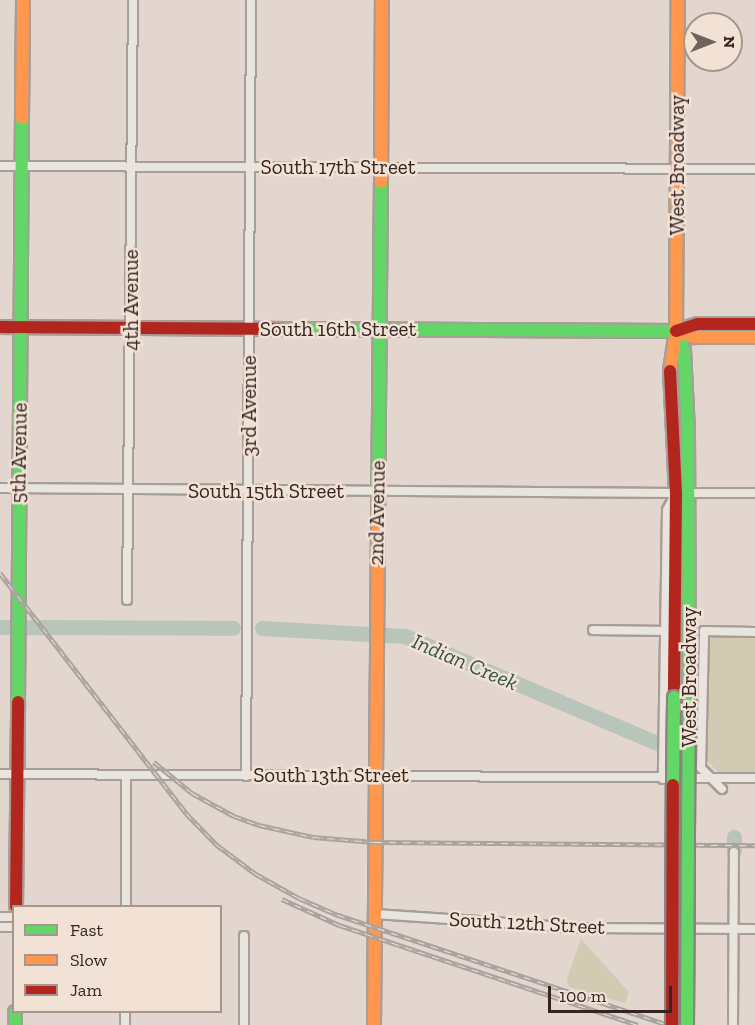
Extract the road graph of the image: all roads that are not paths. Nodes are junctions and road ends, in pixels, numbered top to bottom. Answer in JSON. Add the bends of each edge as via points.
{"nodes":[{"id":1,"x":23,"y":0,"type":"edge"},
{"id":2,"x":133,"y":0,"type":"edge"},
{"id":3,"x":251,"y":0,"type":"edge"},
{"id":4,"x":382,"y":0,"type":"edge"},
{"id":5,"x":678,"y":0,"type":"edge"},
{"id":6,"x":0,"y":166,"type":"edge"},
{"id":7,"x":22,"y":166,"type":"junction"},
{"id":8,"x":132,"y":166,"type":"junction"},
{"id":9,"x":250,"y":167,"type":"junction"},
{"id":10,"x":381,"y":168,"type":"junction"},
{"id":11,"x":677,"y":169,"type":"junction"},
{"id":12,"x":755,"y":169,"type":"edge"},
{"id":13,"x":755,"y":324,"type":"edge"},
{"id":14,"x":0,"y":327,"type":"edge"},
{"id":15,"x":20,"y":328,"type":"junction"},
{"id":16,"x":130,"y":328,"type":"junction"},
{"id":17,"x":249,"y":329,"type":"junction"},
{"id":18,"x":379,"y":330,"type":"junction"},
{"id":19,"x":676,"y":331,"type":"junction"},
{"id":20,"x":755,"y":337,"type":"edge"},
{"id":21,"x":0,"y":488,"type":"edge"},
{"id":22,"x":19,"y":488,"type":"junction"},
{"id":23,"x":129,"y":490,"type":"junction"},
{"id":24,"x":248,"y":490,"type":"junction"},
{"id":25,"x":378,"y":491,"type":"junction"},
{"id":26,"x":676,"y":493,"type":"junction"},
{"id":27,"x":689,"y":493,"type":"junction"},
{"id":28,"x":755,"y":493,"type":"edge"},
{"id":29,"x":127,"y":600,"type":"dead end"},
{"id":30,"x":592,"y":630,"type":"dead end"},
{"id":31,"x":666,"y":631,"type":"junction"},
{"id":32,"x":755,"y":632,"type":"edge"},
{"id":33,"x":0,"y":774,"type":"edge"},
{"id":34,"x":17,"y":774,"type":"junction"},
{"id":35,"x":126,"y":775,"type":"junction"},
{"id":36,"x":376,"y":775,"type":"junction"},
{"id":37,"x":246,"y":776,"type":"junction"},
{"id":38,"x":713,"y":778,"type":"junction"},
{"id":39,"x":755,"y":778,"type":"edge"},
{"id":40,"x":663,"y":779,"type":"junction"},
{"id":41,"x":722,"y":789,"type":"dead end"},
{"id":42,"x":734,"y":852,"type":"dead end"},
{"id":43,"x":16,"y":905,"type":"edge"},
{"id":44,"x":126,"y":905,"type":"edge"},
{"id":45,"x":375,"y":914,"type":"junction"},
{"id":46,"x":734,"y":929,"type":"junction"},
{"id":47,"x":755,"y":929,"type":"edge"},
{"id":48,"x":244,"y":936,"type":"dead end"},
{"id":49,"x":244,"y":1025,"type":"edge"},
{"id":50,"x":374,"y":1025,"type":"edge"},
{"id":51,"x":672,"y":1025,"type":"edge"},
{"id":52,"x":687,"y":1025,"type":"edge"},
{"id":53,"x":733,"y":1025,"type":"edge"}],
"edges":[{"from":1,"to":7,"type":"main road","name":"5th Avenue"},
{"from":2,"to":8,"type":"street","name":"4th Avenue"},
{"from":3,"to":9,"type":"street","name":"3rd Avenue"},
{"from":4,"to":10,"type":"main road","name":"2nd Avenue"},
{"from":5,"to":11,"type":"main road","name":"West Broadway"},
{"from":6,"to":7,"type":"street","name":"South 17th Street"},
{"from":7,"to":8,"type":"street","name":"South 17th Street"},
{"from":7,"to":15,"type":"main road","name":"5th Avenue"},
{"from":8,"to":9,"type":"street","name":"South 17th Street"},
{"from":8,"to":16,"type":"street","name":"4th Avenue"},
{"from":9,"to":10,"type":"street","name":"South 17th Street"},
{"from":9,"to":17,"type":"street","name":"3rd Avenue"},
{"from":10,"to":11,"type":"street","name":"South 17th Street"},
{"from":10,"to":18,"type":"main road","name":"2nd Avenue"},
{"from":11,"to":12,"type":"street","name":"South 17th Street"},
{"from":11,"to":19,"type":"main road","name":"West Broadway"},
{"from":13,"to":19,"type":"main road","via":[[694,324]]},
{"from":14,"to":15,"type":"main road","name":"South 16th Street"},
{"from":15,"to":16,"type":"main road","name":"South 16th Street"},
{"from":15,"to":22,"type":"main road","name":"5th Avenue"},
{"from":16,"to":17,"type":"main road","name":"South 16th Street"},
{"from":16,"to":23,"type":"street","name":"4th Avenue"},
{"from":17,"to":18,"type":"main road","name":"South 16th Street"},
{"from":17,"to":24,"type":"street","name":"3rd Avenue"},
{"from":18,"to":19,"type":"main road","name":"South 16th Street"},
{"from":18,"to":25,"type":"main road","name":"2nd Avenue"},
{"from":19,"to":20,"type":"main road","via":[[695,337]]},
{"from":19,"to":26,"type":"main road","name":"West Broadway","via":[[670,361]]},
{"from":19,"to":27,"type":"main road","name":"West Broadway","via":[[684,350]]},
{"from":21,"to":22,"type":"street","name":"South 15th Street"},
{"from":22,"to":23,"type":"street","name":"South 15th Street"},
{"from":22,"to":34,"type":"main road","name":"5th Avenue"},
{"from":23,"to":24,"type":"street","name":"South 15th Street"},
{"from":23,"to":29,"type":"street","name":"4th Avenue"},
{"from":24,"to":25,"type":"street","name":"South 15th Street"},
{"from":24,"to":37,"type":"street","name":"3rd Avenue"},
{"from":25,"to":26,"type":"street","name":"South 15th Street"},
{"from":25,"to":36,"type":"main road","name":"2nd Avenue"},
{"from":26,"to":31,"type":"street","via":[[667,510]]},
{"from":26,"to":51,"type":"main road","name":"West Broadway","bridge":true},
{"from":27,"to":28,"type":"street"},
{"from":27,"to":52,"type":"main road","name":"West Broadway","bridge":true},
{"from":30,"to":31,"type":"street"},
{"from":31,"to":40,"type":"street"},
{"from":32,"to":38,"type":"street","via":[[704,631],[701,768]]},
{"from":33,"to":34,"type":"street","name":"South 13th Street"},
{"from":34,"to":35,"type":"street","name":"South 13th Street"},
{"from":34,"to":43,"type":"main road","name":"5th Avenue"},
{"from":35,"to":37,"type":"street","name":"South 13th Street"},
{"from":35,"to":44,"type":"street"},
{"from":36,"to":37,"type":"street","name":"South 13th Street"},
{"from":36,"to":40,"type":"street","name":"South 13th Street"},
{"from":36,"to":45,"type":"main road","name":"2nd Avenue"},
{"from":38,"to":39,"type":"street","name":"South 13th Street"},
{"from":38,"to":40,"type":"street","name":"South 13th Street"},
{"from":38,"to":41,"type":"street"},
{"from":42,"to":46,"type":"street"},
{"from":45,"to":46,"type":"street","name":"South 12th Street","via":[[583,928]]},
{"from":45,"to":50,"type":"main road","name":"2nd Avenue"},
{"from":46,"to":47,"type":"street","name":"South 12th Street"},
{"from":46,"to":53,"type":"street"},
{"from":48,"to":49,"type":"street"}]}
